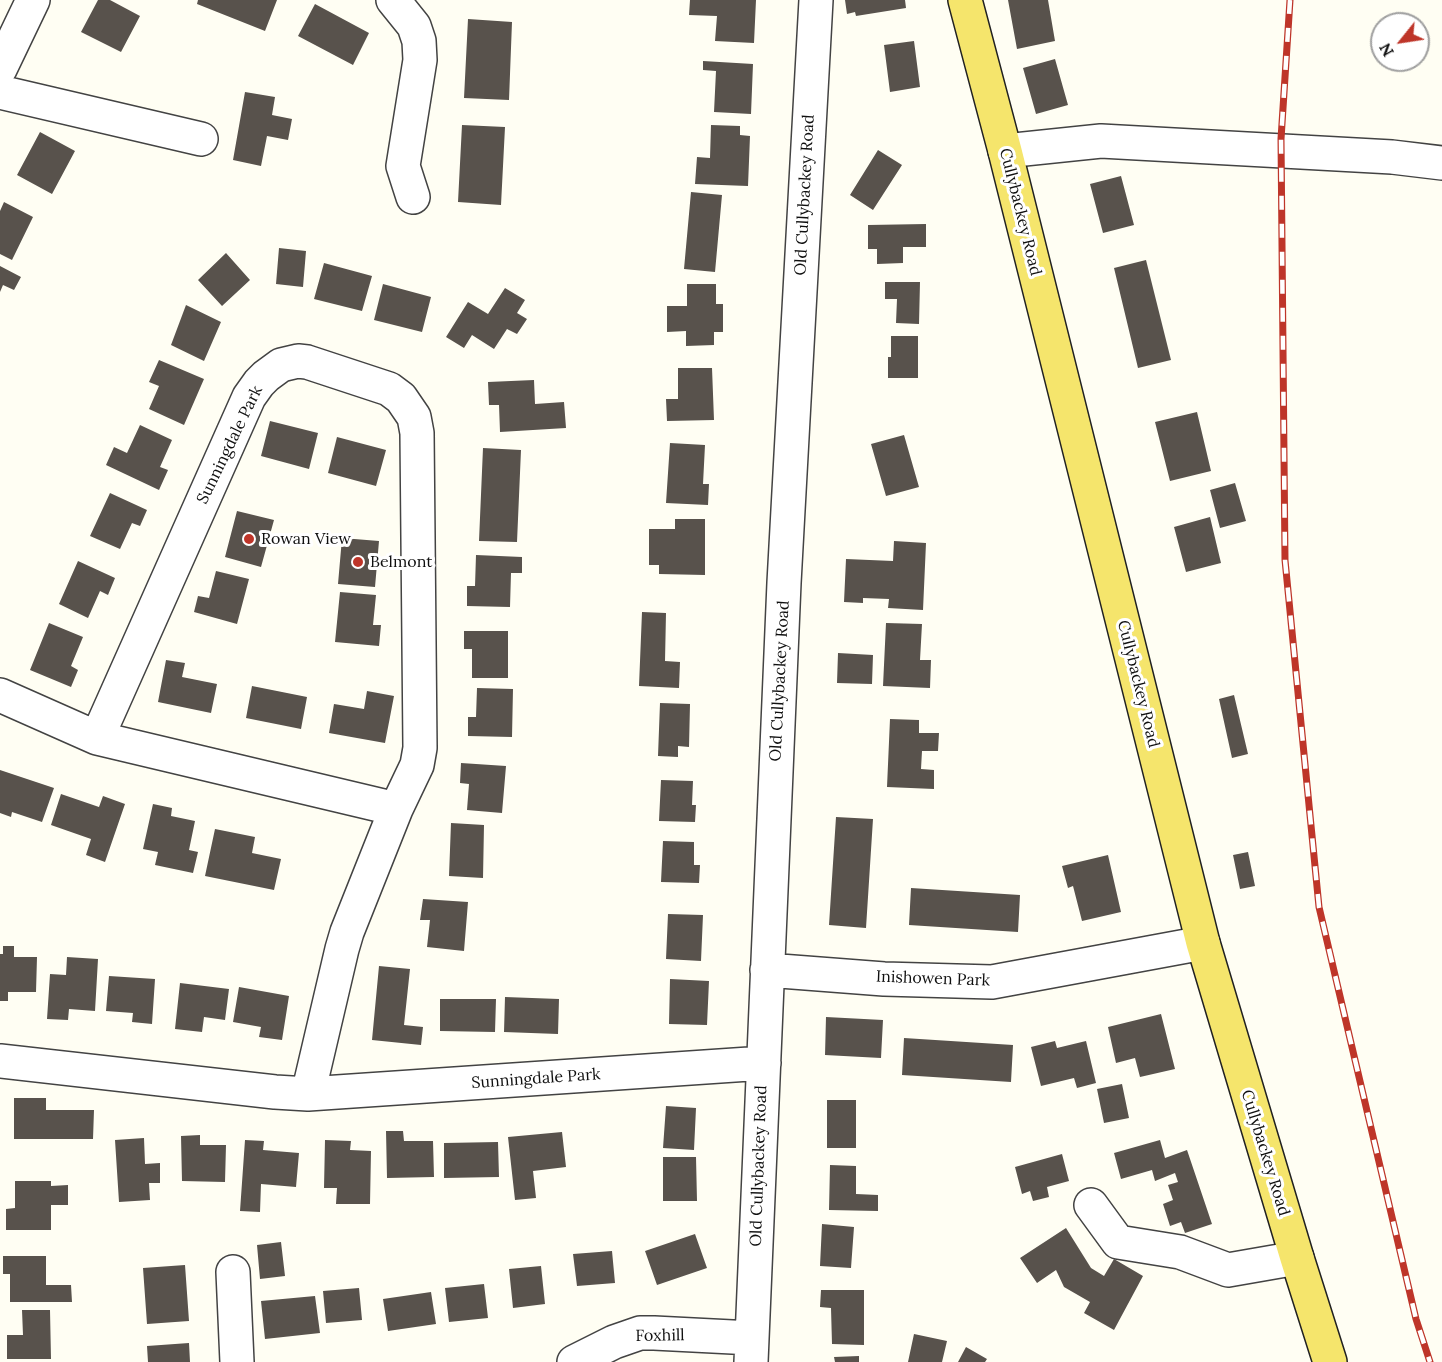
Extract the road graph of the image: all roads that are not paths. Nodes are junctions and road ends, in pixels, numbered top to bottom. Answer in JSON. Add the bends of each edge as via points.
{"nodes":[{"id":1,"x":33,"y":0,"type":"edge"},
{"id":2,"x":393,"y":0,"type":"edge"},
{"id":3,"x":816,"y":0,"type":"edge"},
{"id":4,"x":965,"y":0,"type":"edge"},
{"id":5,"x":0,"y":69,"type":"edge"},
{"id":6,"x":0,"y":92,"type":"edge"},
{"id":7,"x":201,"y":139,"type":"dead end"},
{"id":8,"x":1005,"y":151,"type":"junction"},
{"id":9,"x":1442,"y":163,"type":"edge"},
{"id":10,"x":413,"y":197,"type":"dead end"},
{"id":11,"x":0,"y":695,"type":"edge"},
{"id":12,"x":97,"y":738,"type":"junction"},
{"id":13,"x":396,"y":809,"type":"junction"},
{"id":14,"x":1203,"y":943,"type":"junction"},
{"id":15,"x":767,"y":970,"type":"junction"},
{"id":16,"x":0,"y":1061,"type":"edge"},
{"id":17,"x":764,"y":1063,"type":"junction"},
{"id":18,"x":308,"y":1094,"type":"junction"},
{"id":19,"x":1091,"y":1205,"type":"dead end"},
{"id":20,"x":1297,"y":1258,"type":"junction"},
{"id":21,"x":233,"y":1272,"type":"dead end"},
{"id":22,"x":752,"y":1350,"type":"edge"},
{"id":23,"x":237,"y":1362,"type":"edge"},
{"id":24,"x":574,"y":1362,"type":"edge"},
{"id":25,"x":1330,"y":1362,"type":"edge"}],
"edges":[{"from":1,"to":5,"type":"street"},
{"from":2,"to":10,"type":"street","via":[[414,27],[419,41],[418,78],[403,166]]},
{"from":3,"to":15,"type":"street","name":"Old Cullybackey Road"},
{"from":4,"to":8,"type":"main road","name":"Cullybackey Road"},
{"from":6,"to":7,"type":"street"},
{"from":8,"to":9,"type":"street","via":[[1101,141]]},
{"from":8,"to":14,"type":"main road","name":"Cullybackey Road"},
{"from":11,"to":12,"type":"street"},
{"from":12,"to":13,"type":"street"},
{"from":12,"to":13,"type":"street","name":"Sunningdale Park","via":[[249,397],[281,365],[307,362],[389,389],[401,398],[417,425],[421,740],[417,765]]},
{"from":13,"to":18,"type":"street","name":"Sunningdale Park","via":[[342,949]]},
{"from":14,"to":15,"type":"street","name":"Inishowen Park","via":[[992,982]]},
{"from":14,"to":20,"type":"main road","name":"Cullybackey Road"},
{"from":15,"to":17,"type":"street","name":"Old Cullybackey Road"},
{"from":16,"to":18,"type":"street","name":"Sunningdale Park"},
{"from":17,"to":18,"type":"street","name":"Sunningdale Park"},
{"from":17,"to":22,"type":"street","name":"Old Cullybackey Road"},
{"from":19,"to":20,"type":"street","via":[[1118,1242],[1180,1252],[1228,1270]]},
{"from":20,"to":25,"type":"main road","name":"Cullybackey Road"},
{"from":21,"to":23,"type":"street"},
{"from":22,"to":24,"type":"street","name":"Foxhill","via":[[640,1333]]}]}
